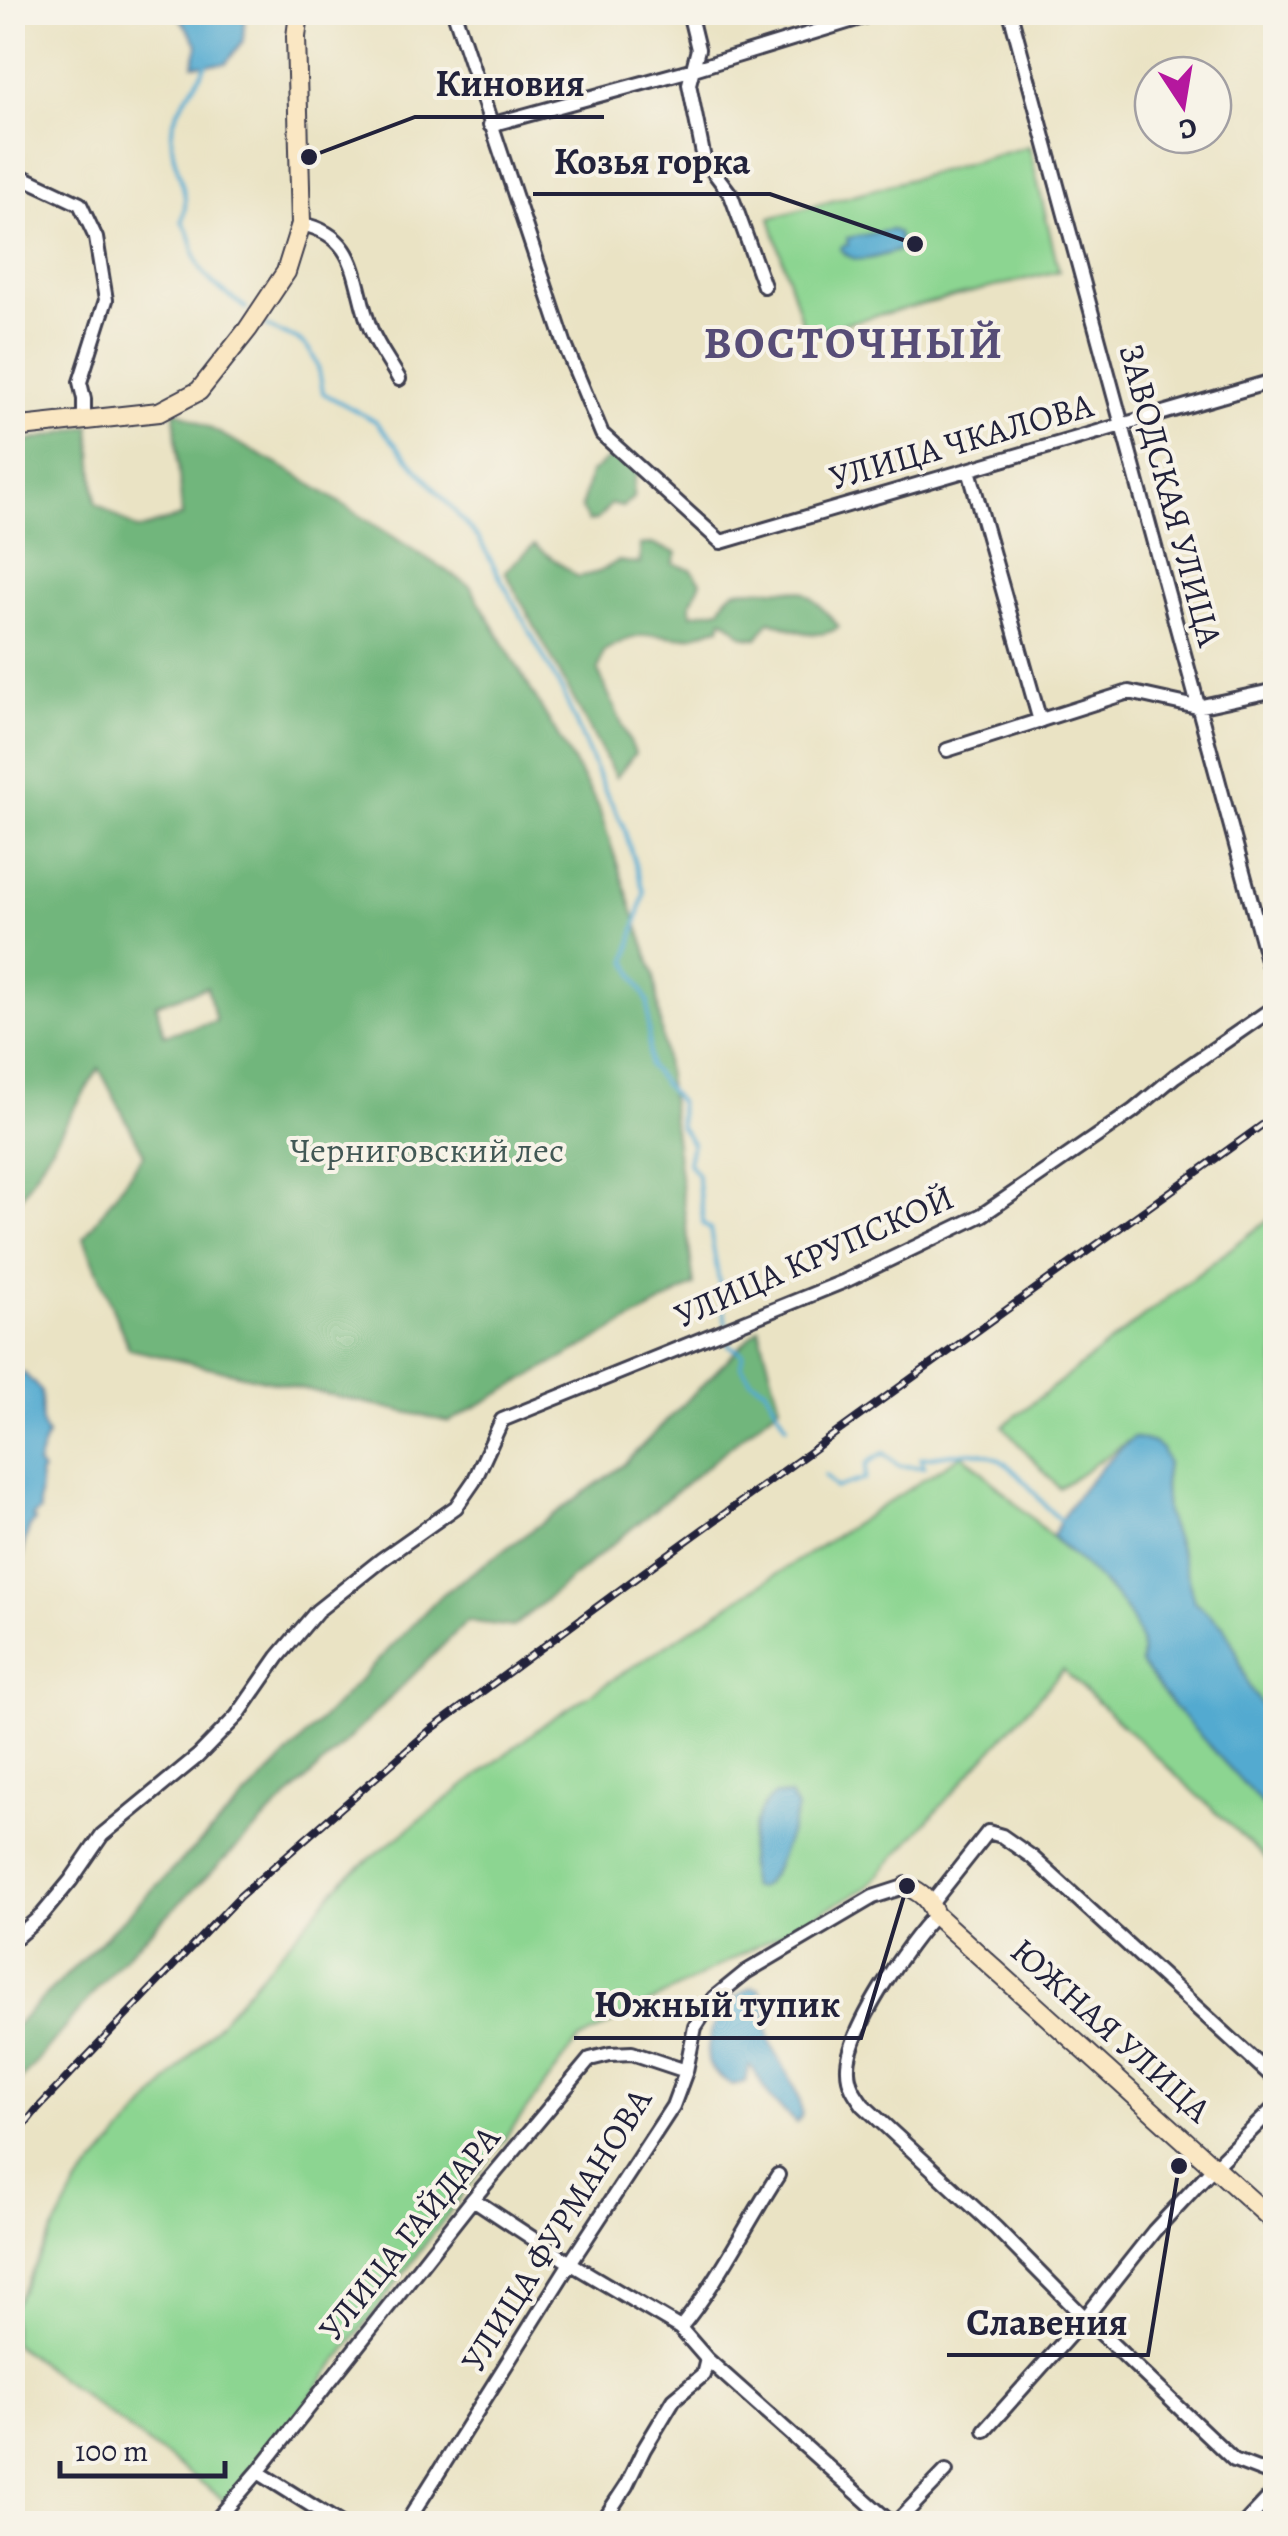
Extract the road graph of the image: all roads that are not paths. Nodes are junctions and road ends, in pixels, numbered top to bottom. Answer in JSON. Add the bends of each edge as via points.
{"nodes":[{"id":1,"x":304,"y":12,"type":"edge"},
{"id":2,"x":454,"y":12,"type":"edge"},
{"id":3,"x":688,"y":12,"type":"edge"},
{"id":4,"x":880,"y":12,"type":"edge"},
{"id":5,"x":1010,"y":12,"type":"edge"},
{"id":6,"x":694,"y":69,"type":"junction"},
{"id":7,"x":490,"y":125,"type":"junction"},
{"id":8,"x":12,"y":172,"type":"edge"},
{"id":9,"x":301,"y":224,"type":"junction"},
{"id":10,"x":764,"y":286,"type":"dead end"},
{"id":11,"x":399,"y":379,"type":"dead end"},
{"id":12,"x":1276,"y":380,"type":"edge"},
{"id":13,"x":84,"y":421,"type":"junction"},
{"id":14,"x":1122,"y":426,"type":"junction"},
{"id":15,"x":12,"y":428,"type":"edge"},
{"id":16,"x":969,"y":470,"type":"junction"},
{"id":17,"x":1276,"y":690,"type":"edge"},
{"id":18,"x":1197,"y":707,"type":"junction"},
{"id":19,"x":1040,"y":721,"type":"junction"},
{"id":20,"x":947,"y":750,"type":"dead end"},
{"id":21,"x":1276,"y":993,"type":"edge"},
{"id":22,"x":1276,"y":1006,"type":"edge"},
{"id":23,"x":907,"y":1886,"type":"joint"},
{"id":24,"x":933,"y":1910,"type":"junction"},
{"id":25,"x":12,"y":1942,"type":"edge"},
{"id":26,"x":686,"y":2071,"type":"junction"},
{"id":27,"x":1276,"y":2080,"type":"edge"},
{"id":28,"x":1276,"y":2106,"type":"edge"},
{"id":29,"x":1214,"y":2167,"type":"junction"},
{"id":30,"x":778,"y":2175,"type":"dead end"},
{"id":31,"x":473,"y":2200,"type":"junction"},
{"id":32,"x":1276,"y":2223,"type":"edge"},
{"id":33,"x":570,"y":2263,"type":"junction"},
{"id":34,"x":1085,"y":2318,"type":"junction"},
{"id":35,"x":680,"y":2328,"type":"junction"},
{"id":36,"x":706,"y":2358,"type":"junction"},
{"id":37,"x":985,"y":2430,"type":"dead end"},
{"id":38,"x":946,"y":2471,"type":"dead end"},
{"id":39,"x":258,"y":2472,"type":"junction"},
{"id":40,"x":1276,"y":2476,"type":"edge"},
{"id":41,"x":1276,"y":2490,"type":"edge"},
{"id":42,"x":213,"y":2524,"type":"edge"},
{"id":43,"x":342,"y":2524,"type":"edge"},
{"id":44,"x":406,"y":2524,"type":"edge"},
{"id":45,"x":601,"y":2524,"type":"edge"},
{"id":46,"x":894,"y":2524,"type":"edge"},
{"id":47,"x":1244,"y":2524,"type":"edge"}],
"edges":[{"from":1,"to":9,"type":"street","via":[[296,37]]},
{"from":2,"to":7,"type":"street"},
{"from":3,"to":6,"type":"street","via":[[698,49]]},
{"from":4,"to":6,"type":"street"},
{"from":5,"to":14,"type":"street","name":"ЗАВОДСКАЯ УЛИЦА"},
{"from":6,"to":7,"type":"street"},
{"from":6,"to":10,"type":"street","via":[[689,84],[704,159],[731,194]]},
{"from":7,"to":16,"type":"street","name":"УЛИЦА ЧКАЛОВА","via":[[602,434],[721,542]]},
{"from":8,"to":13,"type":"street","via":[[80,204],[96,238],[106,300],[80,382]]},
{"from":9,"to":11,"type":"street","via":[[340,241],[370,330]]},
{"from":9,"to":13,"type":"street","via":[[286,272],[199,391],[159,412]]},
{"from":12,"to":14,"type":"street","name":"УЛИЦА ЧКАЛОВА"},
{"from":13,"to":15,"type":"street"},
{"from":14,"to":16,"type":"street","name":"УЛИЦА ЧКАЛОВА"},
{"from":14,"to":18,"type":"street","name":"ЗАВОДСКАЯ УЛИЦА"},
{"from":16,"to":19,"type":"street"},
{"from":17,"to":18,"type":"street"},
{"from":18,"to":19,"type":"street","via":[[1130,692]]},
{"from":18,"to":21,"type":"street","name":"ЗАВОДСКАЯ УЛИЦА"},
{"from":19,"to":20,"type":"street"},
{"from":22,"to":25,"type":"street","name":"УЛИЦА КРУПСКОЙ","via":[[982,1215],[846,1281],[502,1420],[456,1507],[318,1611],[236,1716],[102,1834],[42,1915]]},
{"from":23,"to":24,"type":"street","name":"ЮЖНАЯ УЛИЦА","via":[[923,1893]]},
{"from":23,"to":26,"type":"street","name":"УЛИЦА ФУРМАНОВА","via":[[873,1896],[714,1998],[695,2027]]},
{"from":24,"to":27,"type":"street","via":[[988,1832],[1002,1836]]},
{"from":24,"to":29,"type":"street","name":"ЮЖНАЯ УЛИЦА"},
{"from":24,"to":34,"type":"street","via":[[850,2049],[854,2094]]},
{"from":26,"to":31,"type":"street","name":"УЛИЦА ГАЙДАРА","via":[[632,2053],[590,2059]]},
{"from":26,"to":33,"type":"street","name":"УЛИЦА ФУРМАНОВА","via":[[673,2106]]},
{"from":28,"to":29,"type":"street"},
{"from":29,"to":32,"type":"street","name":"ЮЖНАЯ УЛИЦА"},
{"from":29,"to":34,"type":"street"},
{"from":30,"to":35,"type":"street","via":[[705,2299]]},
{"from":31,"to":33,"type":"street"},
{"from":31,"to":39,"type":"street","name":"УЛИЦА ГАЙДАРА"},
{"from":33,"to":35,"type":"street"},
{"from":33,"to":44,"type":"street","name":"УЛИЦА ФУРМАНОВА"},
{"from":34,"to":37,"type":"street"},
{"from":34,"to":40,"type":"street","via":[[1234,2460]]},
{"from":35,"to":36,"type":"street"},
{"from":36,"to":45,"type":"street","via":[[703,2375],[674,2398]]},
{"from":36,"to":46,"type":"street"},
{"from":38,"to":46,"type":"street"},
{"from":39,"to":42,"type":"street","name":"УЛИЦА ГАЙДАРА"},
{"from":39,"to":43,"type":"street"},
{"from":41,"to":47,"type":"street"}]}
